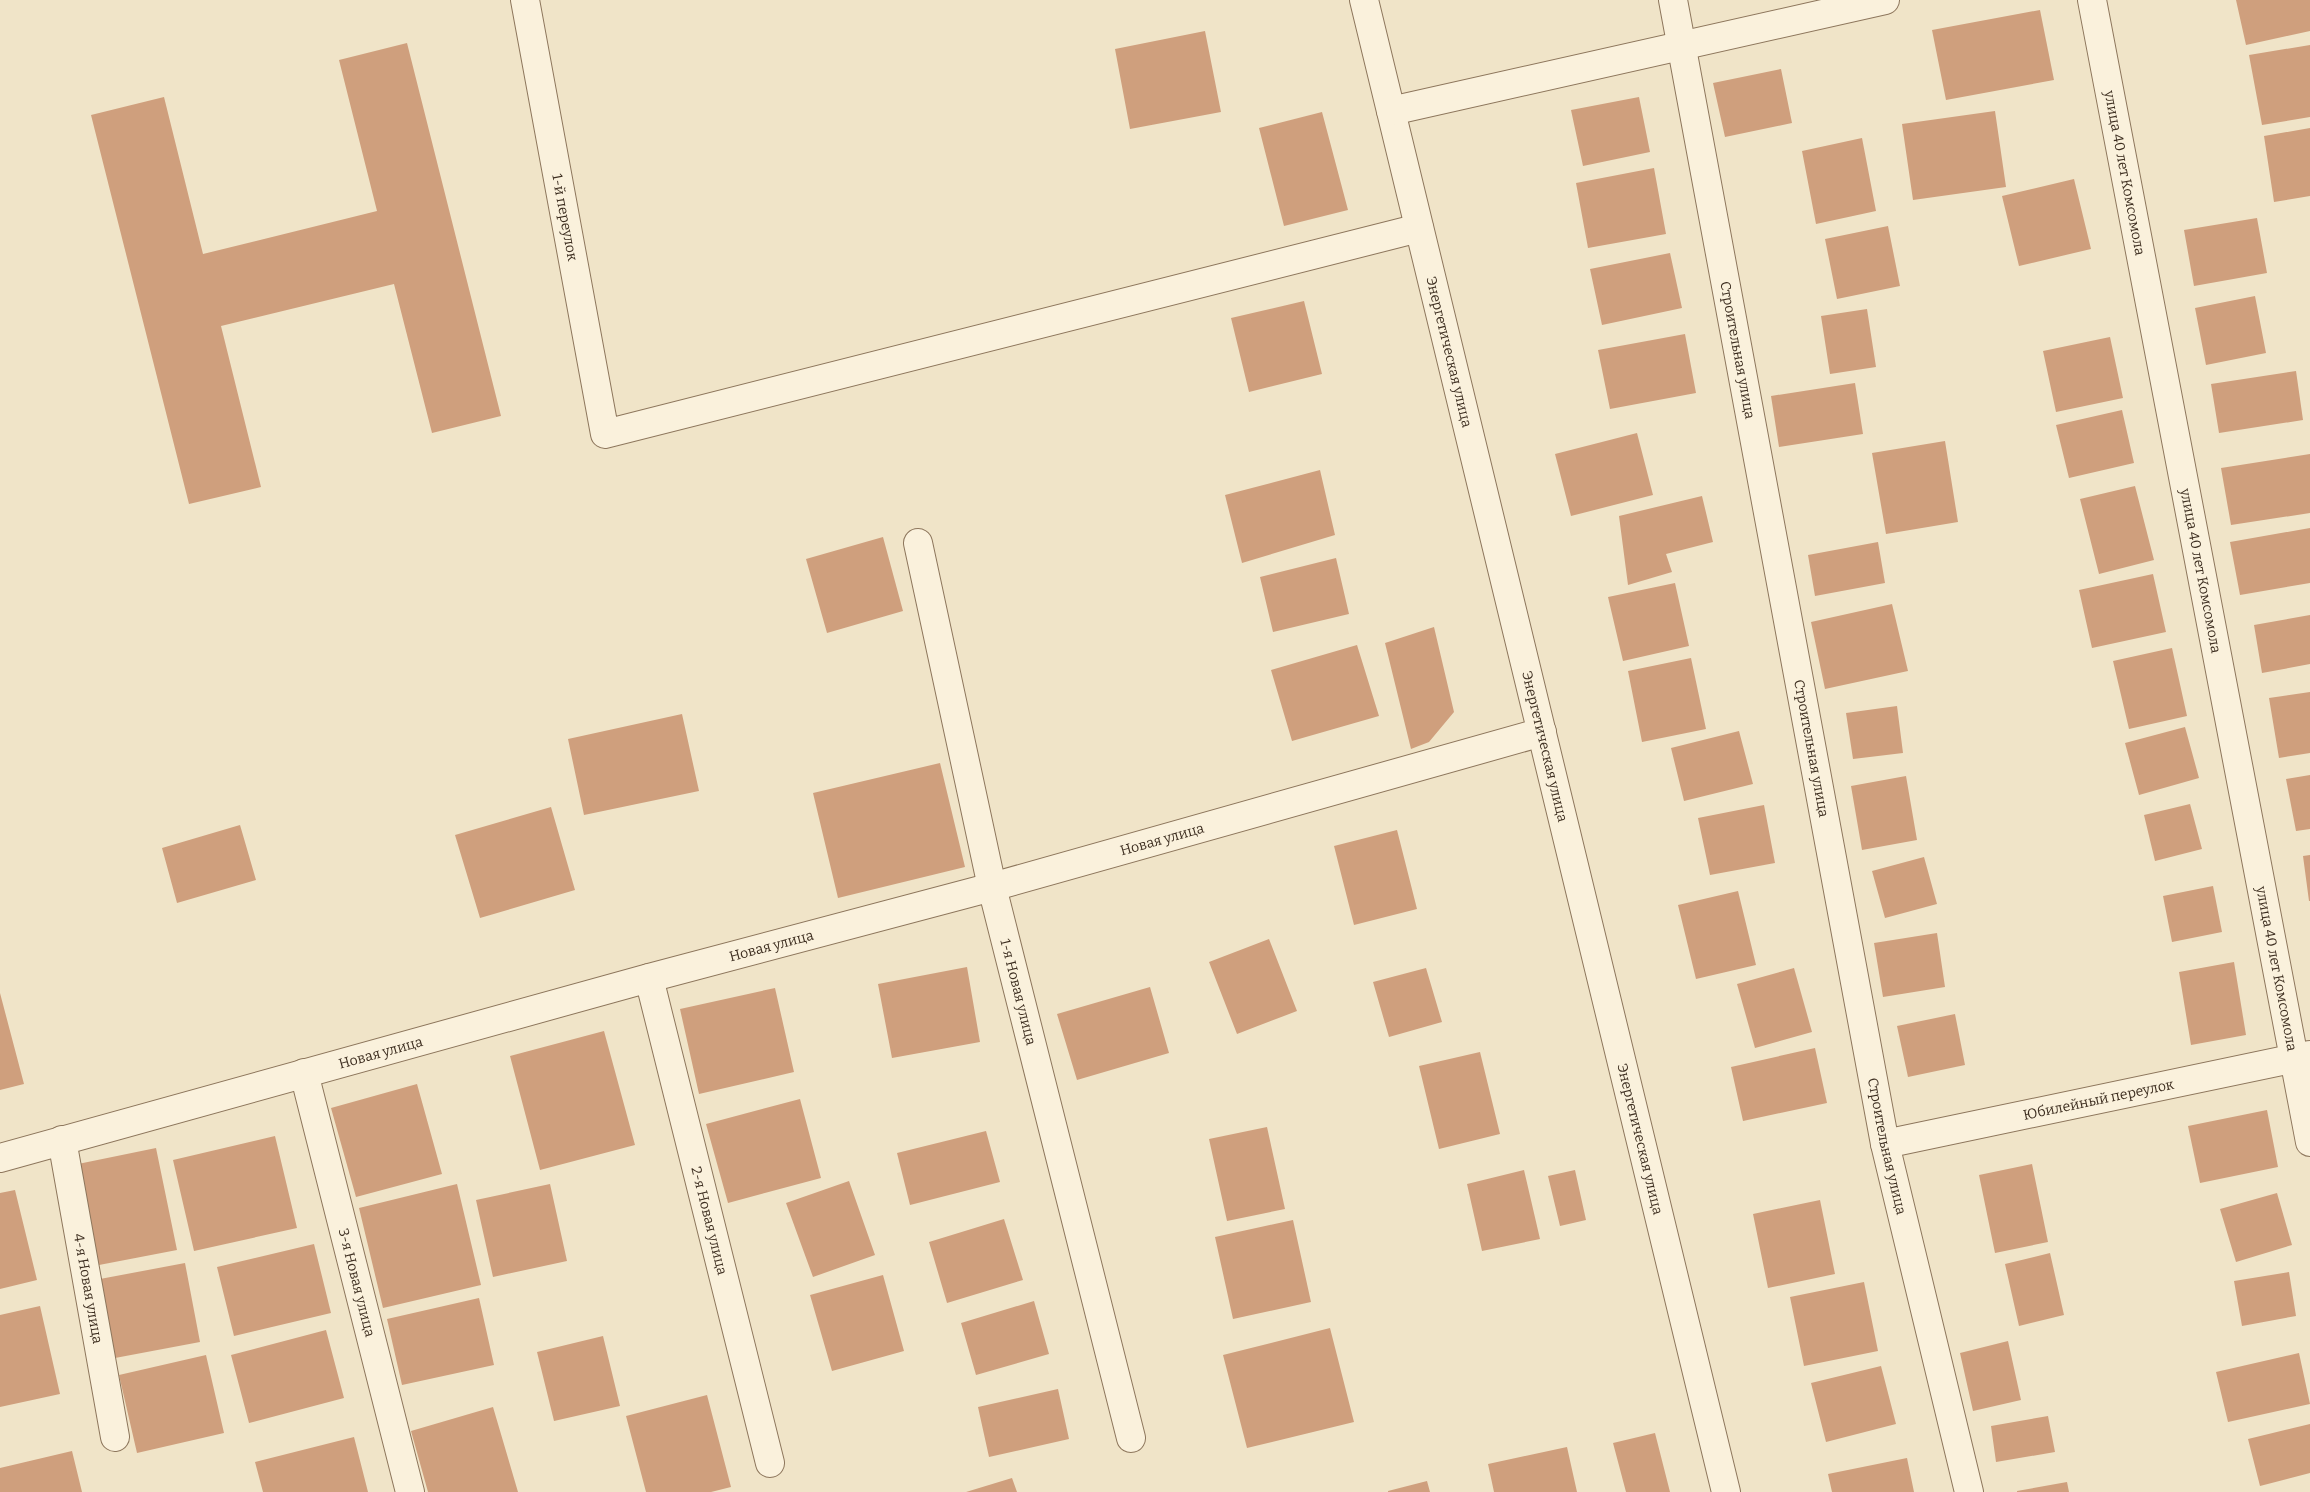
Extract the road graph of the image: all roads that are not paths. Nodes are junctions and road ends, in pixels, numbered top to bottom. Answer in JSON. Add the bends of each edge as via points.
{"nodes":[{"id":1,"x":525,"y":0,"type":"edge"},
{"id":2,"x":1364,"y":0,"type":"edge"},
{"id":3,"x":1673,"y":0,"type":"edge"},
{"id":4,"x":1885,"y":0,"type":"edge"},
{"id":5,"x":2092,"y":0,"type":"edge"},
{"id":6,"x":1683,"y":47,"type":"junction"},
{"id":7,"x":1391,"y":111,"type":"junction"},
{"id":8,"x":1420,"y":228,"type":"junction"},
{"id":9,"x":918,"y":543,"type":"dead end"},
{"id":10,"x":1542,"y":732,"type":"junction"},
{"id":11,"x":992,"y":887,"type":"junction"},
{"id":12,"x":649,"y":978,"type":"junction"},
{"id":13,"x":2302,"y":1056,"type":"edge"},
{"id":14,"x":304,"y":1073,"type":"junction"},
{"id":15,"x":62,"y":1140,"type":"junction"},
{"id":16,"x":2310,"y":1142,"type":"edge"},
{"id":17,"x":1885,"y":1144,"type":"junction"},
{"id":18,"x":0,"y":1158,"type":"edge"},
{"id":19,"x":115,"y":1437,"type":"dead end"},
{"id":20,"x":1131,"y":1438,"type":"dead end"},
{"id":21,"x":770,"y":1463,"type":"dead end"},
{"id":22,"x":410,"y":1492,"type":"edge"},
{"id":23,"x":1726,"y":1492,"type":"edge"},
{"id":24,"x":1970,"y":1492,"type":"edge"}],
"edges":[{"from":1,"to":8,"type":"street","name":"1-й переулок","via":[[605,434]]},
{"from":2,"to":7,"type":"street","name":"Энергетическая улица"},
{"from":3,"to":6,"type":"street","name":"Строительная улица"},
{"from":4,"to":6,"type":"street"},
{"from":5,"to":13,"type":"street","name":"улица 40 лет Комсомола"},
{"from":6,"to":7,"type":"street"},
{"from":6,"to":17,"type":"street","name":"Строительная улица"},
{"from":7,"to":8,"type":"street","name":"Энергетическая улица"},
{"from":8,"to":10,"type":"street","name":"Энергетическая улица"},
{"from":9,"to":11,"type":"street","name":"1-я Новая улица"},
{"from":10,"to":11,"type":"street","name":"Новая улица"},
{"from":10,"to":23,"type":"street","name":"Энергетическая улица"},
{"from":11,"to":12,"type":"street","name":"Новая улица"},
{"from":11,"to":20,"type":"street","name":"1-я Новая улица"},
{"from":12,"to":14,"type":"street","name":"Новая улица"},
{"from":12,"to":21,"type":"street","name":"2-я Новая улица"},
{"from":13,"to":16,"type":"street","name":"улица 40 лет Комсомола"},
{"from":13,"to":17,"type":"street","name":"Юбилейный переулок"},
{"from":14,"to":15,"type":"street","name":"Новая улица"},
{"from":14,"to":22,"type":"street","name":"3-я Новая улица"},
{"from":15,"to":18,"type":"street","name":"Новая улица"},
{"from":15,"to":19,"type":"street","name":"4-я Новая улица"},
{"from":17,"to":24,"type":"street","name":"Строительная улица"}]}
